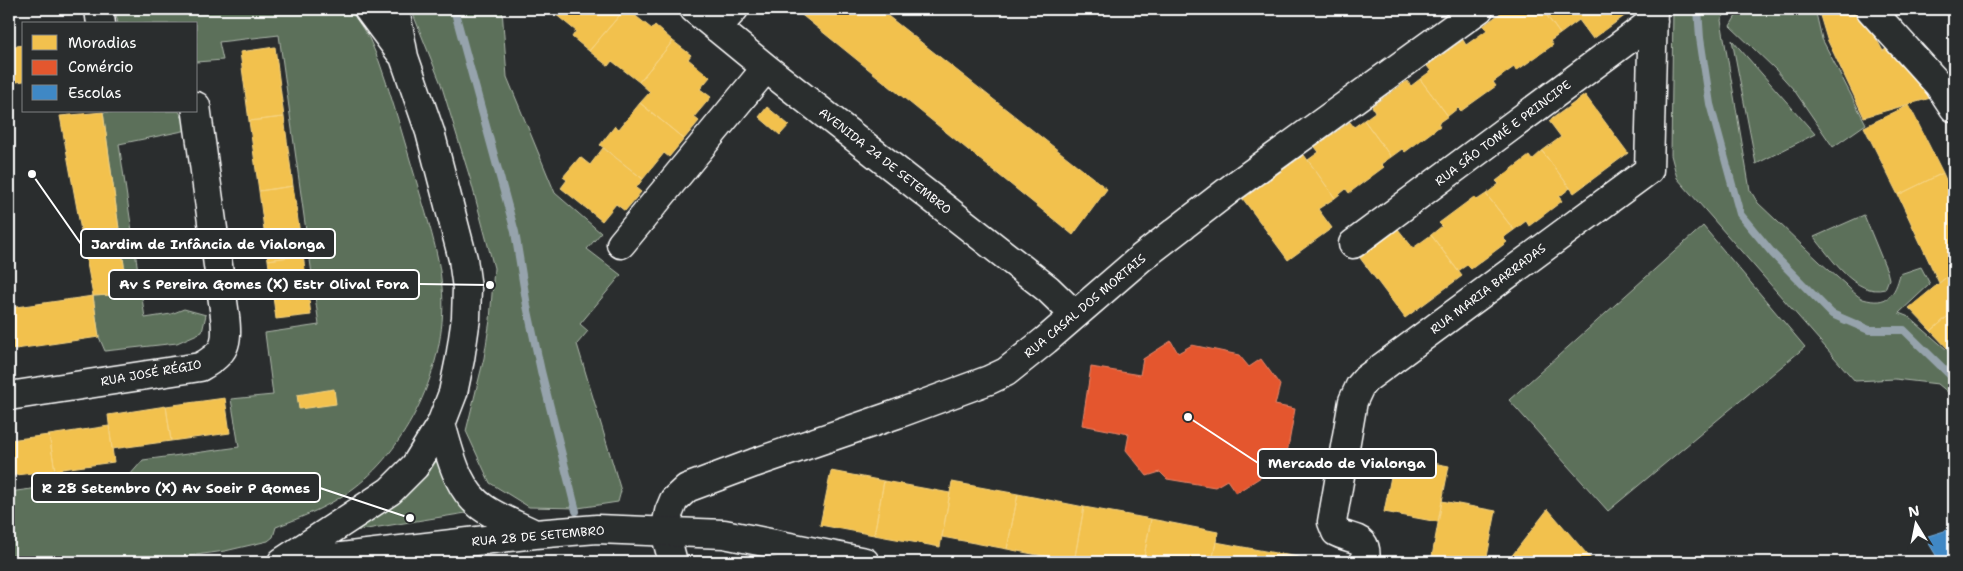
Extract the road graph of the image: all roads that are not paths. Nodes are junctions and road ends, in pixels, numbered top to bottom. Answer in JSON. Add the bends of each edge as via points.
{"nodes":[{"id":1,"x":99,"y":9,"type":"edge"},
{"id":2,"x":368,"y":9,"type":"edge"},
{"id":3,"x":395,"y":9,"type":"edge"},
{"id":4,"x":694,"y":9,"type":"edge"},
{"id":5,"x":1479,"y":9,"type":"edge"},
{"id":6,"x":1870,"y":9,"type":"edge"},
{"id":7,"x":1653,"y":15,"type":"edge"},
{"id":8,"x":725,"y":18,"type":"edge"},
{"id":9,"x":101,"y":22,"type":"edge"},
{"id":10,"x":404,"y":57,"type":"junction"},
{"id":11,"x":766,"y":68,"type":"junction"},
{"id":12,"x":1954,"y":108,"type":"edge"},
{"id":13,"x":197,"y":112,"type":"edge"},
{"id":14,"x":621,"y":244,"type":"dead end"},
{"id":15,"x":1353,"y":244,"type":"dead end"},
{"id":16,"x":1075,"y":315,"type":"junction"},
{"id":17,"x":9,"y":396,"type":"edge"},
{"id":18,"x":441,"y":424,"type":"junction"},
{"id":19,"x":665,"y":532,"type":"junction"},
{"id":20,"x":535,"y":534,"type":"junction"},
{"id":21,"x":282,"y":562,"type":"edge"},
{"id":22,"x":299,"y":562,"type":"edge"},
{"id":23,"x":673,"y":562,"type":"edge"},
{"id":24,"x":865,"y":562,"type":"edge"},
{"id":25,"x":1365,"y":562,"type":"edge"}],
"edges":[{"from":1,"to":9,"type":"street"},
{"from":2,"to":10,"type":"street"},
{"from":3,"to":10,"type":"street"},
{"from":4,"to":8,"type":"street","name":"AVENIDA 24 DE SETEMBRO"},
{"from":5,"to":16,"type":"street","name":"RUA CASAL DOS MORTAIS","via":[[1247,176],[1141,258]]},
{"from":6,"to":12,"type":"street","via":[[1938,84]]},
{"from":7,"to":15,"type":"street","name":"RUA SÃO TOMÉ E PRINCIPE"},
{"from":7,"to":25,"type":"street","name":"RUA MARIA BARRADAS","via":[[1649,170],[1366,380],[1356,393],[1332,522],[1336,532],[1362,543],[1366,551]]},
{"from":8,"to":11,"type":"street","name":"AVENIDA 24 DE SETEMBRO"},
{"from":10,"to":18,"type":"street","via":[[430,132],[463,259],[466,288],[466,318],[460,359]]},
{"from":11,"to":14,"type":"street"},
{"from":11,"to":16,"type":"street","name":"AVENIDA 24 DE SETEMBRO","via":[[1048,289]]},
{"from":13,"to":17,"type":"street","name":"RUA JOSÉ RÉGIO","via":[[227,333],[216,359],[200,367]]},
{"from":16,"to":19,"type":"street","name":"RUA CASAL DOS MORTAIS","via":[[1019,363],[989,380],[687,488],[674,500]]},
{"from":18,"to":20,"type":"street","via":[[455,470],[469,494],[486,509]]},
{"from":18,"to":21,"type":"street","via":[[416,466],[390,490]]},
{"from":19,"to":20,"type":"street","name":"RUA 28 DE SETEMBRO","via":[[597,529]]},
{"from":19,"to":23,"type":"street"},
{"from":19,"to":24,"type":"street","name":"RUA 28 DE SETEMBRO","via":[[724,534]]},
{"from":20,"to":22,"type":"street","name":"RUA 28 DE SETEMBRO"}]}
